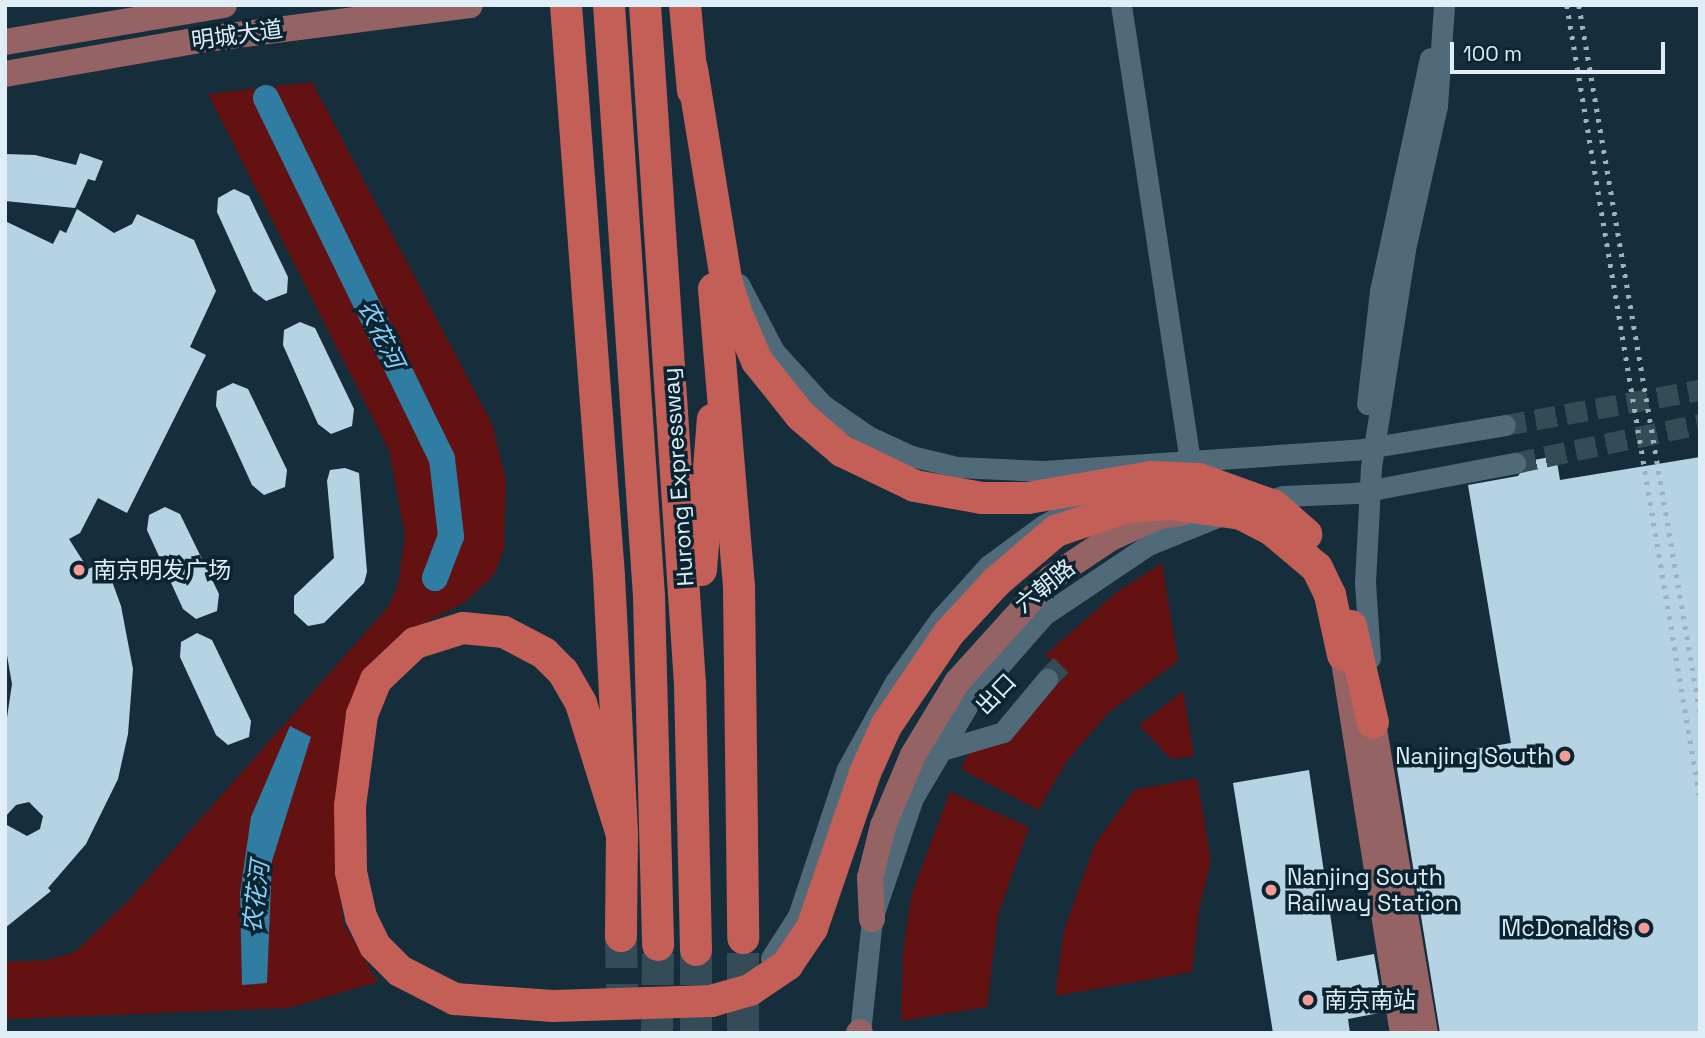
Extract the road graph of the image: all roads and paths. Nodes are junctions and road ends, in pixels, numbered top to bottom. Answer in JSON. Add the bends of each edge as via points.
{"nodes":[{"id":1,"x":224,"y":5,"type":"edge"},
{"id":2,"x":470,"y":5,"type":"edge"},
{"id":3,"x":566,"y":5,"type":"edge"},
{"id":4,"x":609,"y":5,"type":"edge"},
{"id":5,"x":645,"y":5,"type":"edge"},
{"id":6,"x":685,"y":5,"type":"edge"},
{"id":7,"x":1121,"y":5,"type":"edge"},
{"id":8,"x":1444,"y":5,"type":"edge"},
{"id":9,"x":5,"y":42,"type":"edge"},
{"id":10,"x":691,"y":63,"type":"junction"},
{"id":11,"x":5,"y":74,"type":"edge"},
{"id":12,"x":715,"y":216,"type":"junction"},
{"id":13,"x":721,"y":345,"type":"junction"},
{"id":14,"x":1506,"y":425,"type":"tunnel mouth"},
{"id":15,"x":1362,"y":449,"type":"junction"},
{"id":16,"x":1190,"y":458,"type":"junction"},
{"id":17,"x":1515,"y":463,"type":"tunnel mouth"},
{"id":18,"x":1356,"y":493,"type":"junction"},
{"id":19,"x":1283,"y":496,"type":"junction"},
{"id":20,"x":1214,"y":508,"type":"junction"},
{"id":21,"x":1272,"y":530,"type":"junction"},
{"id":22,"x":1341,"y":590,"type":"junction"},
{"id":23,"x":1343,"y":656,"type":"junction"},
{"id":24,"x":1047,"y":679,"type":"tunnel mouth"},
{"id":25,"x":690,"y":685,"type":"junction"},
{"id":26,"x":1373,"y":723,"type":"junction"},
{"id":27,"x":939,"y":751,"type":"junction"},
{"id":28,"x":622,"y":835,"type":"junction"},
{"id":29,"x":872,"y":919,"type":"junction"},
{"id":30,"x":621,"y":936,"type":"tunnel mouth"},
{"id":31,"x":743,"y":938,"type":"tunnel mouth"},
{"id":32,"x":657,"y":945,"type":"tunnel mouth"},
{"id":33,"x":696,"y":950,"type":"tunnel mouth"},
{"id":34,"x":645,"y":1003,"type":"junction"},
{"id":35,"x":860,"y":1032,"type":"edge"},
{"id":36,"x":1403,"y":1033,"type":"edge"},
{"id":37,"x":1425,"y":1033,"type":"edge"}],
"edges":[{"from":1,"to":9,"type":"main road","name":"明城大道"},
{"from":2,"to":11,"type":"main road","name":"明城大道","via":[[206,39]]},
{"from":3,"to":28,"type":"highway","via":[[607,548]]},
{"from":4,"to":32,"type":"highway","name":"Hurong Expressway","via":[[649,597]]},
{"from":5,"to":25,"type":"highway","name":"Hurong Expressway"},
{"from":6,"to":10,"type":"highway"},
{"from":7,"to":16,"type":"street"},
{"from":8,"to":15,"type":"street","via":[[1380,291]]},
{"from":8,"to":26,"type":"street","via":[[1437,106],[1405,249],[1371,467],[1365,582]]},
{"from":10,"to":12,"type":"highway"},
{"from":10,"to":13,"type":"highway"},
{"from":12,"to":16,"type":"street","via":[[734,274],[774,351],[823,405],[868,436],[911,456],[1000,472]]},
{"from":12,"to":22,"type":"highway","via":[[727,284],[757,360],[801,416],[842,451],[915,486],[982,498],[1028,498],[1151,477],[1199,479],[1274,506],[1317,544]]},
{"from":13,"to":25,"type":"highway"},
{"from":13,"to":31,"type":"highway","via":[[739,587]]},
{"from":14,"to":15,"type":"street"},
{"from":15,"to":16,"type":"street"},
{"from":15,"to":18,"type":"street"},
{"from":17,"to":18,"type":"street","name":"六朝路"},
{"from":18,"to":19,"type":"street","name":"六朝路"},
{"from":19,"to":27,"type":"street","name":"六朝路","via":[[1192,524],[1148,545],[1044,615],[974,695]]},
{"from":19,"to":34,"type":"street","via":[[1171,496],[1083,503],[989,565],[940,619],[903,672],[847,769],[798,916],[782,946],[761,971],[737,985],[705,995]]},
{"from":20,"to":21,"type":"highway","via":[[1241,514]]},
{"from":20,"to":29,"type":"main road","via":[[1159,516],[1111,538],[1051,578],[957,682],[913,755],[883,826],[870,878]]},
{"from":20,"to":34,"type":"highway","via":[[1126,507],[1056,531],[996,582],[949,633],[886,726],[864,773],[812,928],[787,965],[750,990],[711,1001]]},
{"from":21,"to":22,"type":"highway","via":[[1304,549]]},
{"from":21,"to":23,"type":"highway","via":[[1317,568],[1331,595]]},
{"from":22,"to":23,"type":"highway"},
{"from":22,"to":26,"type":"highway"},
{"from":23,"to":36,"type":"main road"},
{"from":24,"to":27,"type":"street","name":"出口","via":[[1003,732]]},
{"from":25,"to":33,"type":"highway","name":"Hurong Expressway"},
{"from":26,"to":37,"type":"main road"},
{"from":27,"to":29,"type":"street","name":"六朝路","via":[[913,798]]},
{"from":28,"to":30,"type":"highway"},
{"from":28,"to":34,"type":"highway","via":[[581,703],[563,671],[544,653],[504,632],[463,628],[415,643],[376,680],[362,715],[350,806],[351,872],[361,916],[376,946],[400,971],[455,999],[553,1006]]},
{"from":29,"to":35,"type":"street","name":"六朝路"}]}
